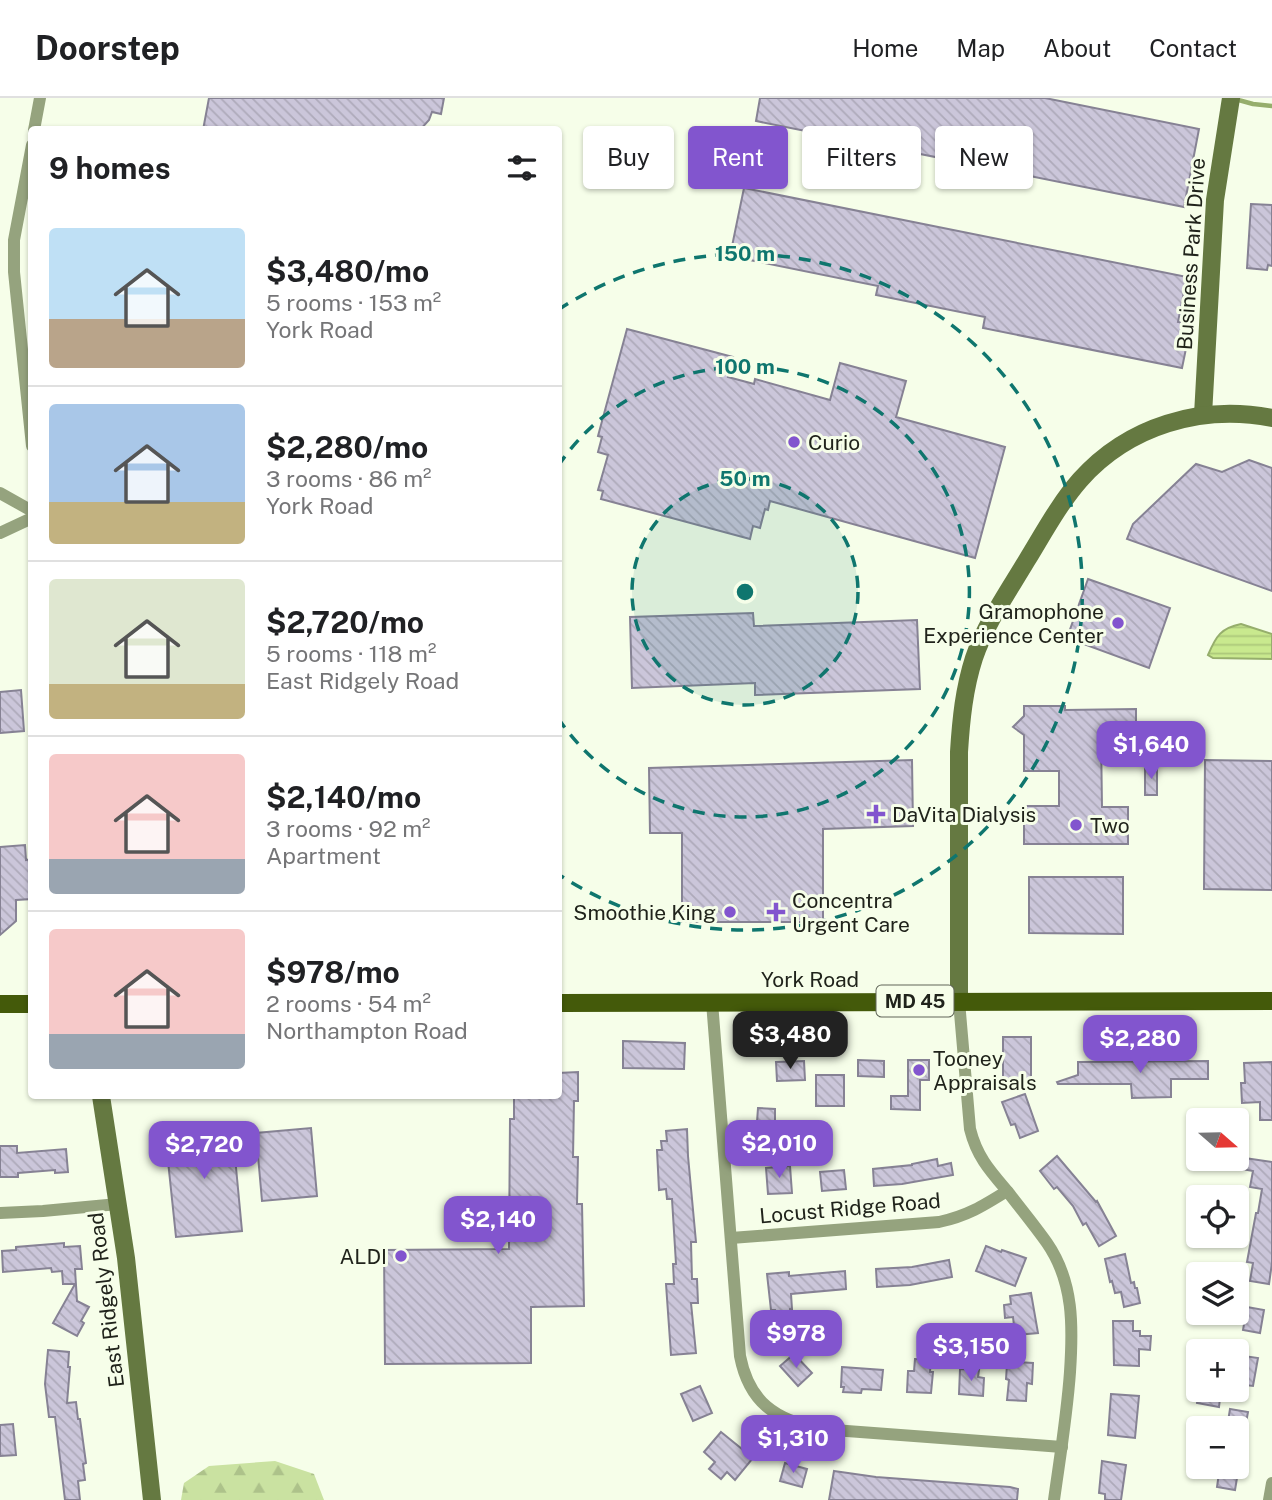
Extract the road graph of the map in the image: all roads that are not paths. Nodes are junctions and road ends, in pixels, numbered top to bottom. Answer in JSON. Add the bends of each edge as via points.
{"nodes":[{"id":1,"x":40,"y":98,"type":"edge"},
{"id":2,"x":1231,"y":100,"type":"edge"},
{"id":3,"x":35,"y":126,"type":"edge"},
{"id":4,"x":28,"y":166,"type":"edge"},
{"id":5,"x":28,"y":407,"type":"edge"},
{"id":6,"x":1203,"y":415,"type":"junction"},
{"id":7,"x":1272,"y":418,"type":"edge"},
{"id":8,"x":0,"y":493,"type":"edge"},
{"id":9,"x":28,"y":509,"type":"edge"},
{"id":10,"x":28,"y":520,"type":"edge"},
{"id":11,"x":0,"y":533,"type":"edge"},
{"id":12,"x":1272,"y":1000,"type":"edge"},
{"id":13,"x":959,"y":1001,"type":"junction"},
{"id":14,"x":712,"y":1002,"type":"junction"},
{"id":15,"x":562,"y":1003,"type":"edge"},
{"id":16,"x":0,"y":1004,"type":"edge"},
{"id":17,"x":28,"y":1004,"type":"edge"},
{"id":18,"x":101,"y":1099,"type":"edge"},
{"id":19,"x":1007,"y":1191,"type":"junction"},
{"id":20,"x":118,"y":1204,"type":"junction"},
{"id":21,"x":0,"y":1213,"type":"edge"},
{"id":22,"x":731,"y":1238,"type":"junction"},
{"id":23,"x":1062,"y":1447,"type":"junction"},
{"id":24,"x":1272,"y":1483,"type":"edge"},
{"id":25,"x":152,"y":1500,"type":"edge"},
{"id":26,"x":1054,"y":1500,"type":"edge"},
{"id":27,"x":1269,"y":1500,"type":"edge"}],
"edges":[{"from":1,"to":3,"type":"street"},
{"from":2,"to":6,"type":"street","name":"Business Park Drive","via":[[1215,200]]},
{"from":4,"to":5,"type":"street","via":[[14,240],[14,272]]},
{"from":6,"to":7,"type":"street"},
{"from":6,"to":13,"type":"street","via":[[1138,435],[1079,481],[997,611],[974,658],[964,698],[959,752]]},
{"from":8,"to":9,"type":"street"},
{"from":10,"to":11,"type":"street"},
{"from":12,"to":13,"type":"main road","name":"York Road","number":"MD 45"},
{"from":13,"to":14,"type":"main road","name":"York Road","number":"MD 45"},
{"from":13,"to":19,"type":"street","via":[[970,1129],[988,1170]]},
{"from":14,"to":15,"type":"main road","name":"York Road","number":"MD 45"},
{"from":14,"to":22,"type":"street"},
{"from":16,"to":17,"type":"main road"},
{"from":18,"to":20,"type":"street","name":"East Ridgely Road"},
{"from":19,"to":22,"type":"street","name":"Locust Ridge Road","via":[[981,1208],[939,1222]]},
{"from":19,"to":23,"type":"street","via":[[1050,1247],[1067,1290],[1072,1342]]},
{"from":20,"to":21,"type":"street"},
{"from":20,"to":25,"type":"street","name":"East Ridgely Road"},
{"from":22,"to":23,"type":"street","via":[[744,1373],[764,1406],[780,1417],[820,1429]]},
{"from":23,"to":26,"type":"street"},
{"from":24,"to":27,"type":"street"}]}
